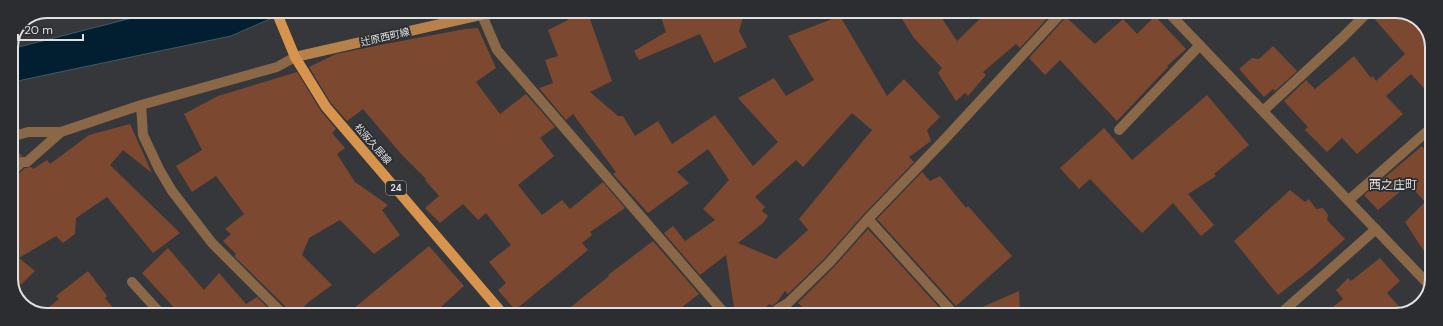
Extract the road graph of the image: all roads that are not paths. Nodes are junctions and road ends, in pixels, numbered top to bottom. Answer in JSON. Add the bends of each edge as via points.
{"nodes":[{"id":1,"x":279,"y":18,"type":"edge"},
{"id":2,"x":469,"y":18,"type":"edge"},
{"id":3,"x":483,"y":18,"type":"edge"},
{"id":4,"x":1056,"y":18,"type":"edge"},
{"id":5,"x":1174,"y":18,"type":"edge"},
{"id":6,"x":1362,"y":18,"type":"edge"},
{"id":7,"x":1200,"y":45,"type":"junction"},
{"id":8,"x":295,"y":57,"type":"junction"},
{"id":9,"x":141,"y":105,"type":"junction"},
{"id":10,"x":1263,"y":111,"type":"junction"},
{"id":11,"x":1119,"y":130,"type":"dead end"},
{"id":12,"x":61,"y":132,"type":"junction"},
{"id":13,"x":1425,"y":133,"type":"edge"},
{"id":14,"x":18,"y":135,"type":"edge"},
{"id":15,"x":18,"y":166,"type":"edge"},
{"id":16,"x":1349,"y":200,"type":"junction"},
{"id":17,"x":868,"y":219,"type":"junction"},
{"id":18,"x":1376,"y":229,"type":"junction"},
{"id":19,"x":1425,"y":277,"type":"edge"},
{"id":20,"x":132,"y":282,"type":"dead end"},
{"id":21,"x":155,"y":308,"type":"edge"},
{"id":22,"x":277,"y":308,"type":"edge"},
{"id":23,"x":498,"y":308,"type":"edge"},
{"id":24,"x":720,"y":308,"type":"edge"},
{"id":25,"x":780,"y":308,"type":"edge"},
{"id":26,"x":949,"y":308,"type":"edge"},
{"id":27,"x":1287,"y":308,"type":"edge"}],
"edges":[{"from":1,"to":8,"type":"main road","name":"松阪久居線","number":"24"},
{"from":2,"to":8,"type":"main road","name":"辻原西町線"},
{"from":3,"to":24,"type":"street","via":[[497,50]]},
{"from":4,"to":17,"type":"street"},
{"from":5,"to":7,"type":"street"},
{"from":6,"to":10,"type":"street"},
{"from":7,"to":10,"type":"street"},
{"from":7,"to":11,"type":"street"},
{"from":8,"to":9,"type":"street","via":[[277,67]]},
{"from":8,"to":23,"type":"main road","name":"松阪久居線","number":"24","via":[[326,107]]},
{"from":9,"to":12,"type":"street"},
{"from":9,"to":22,"type":"street","via":[[144,135],[172,191],[212,243]]},
{"from":10,"to":16,"type":"street"},
{"from":12,"to":14,"type":"street","via":[[28,132]]},
{"from":12,"to":15,"type":"street","via":[[27,162]]},
{"from":13,"to":16,"type":"street"},
{"from":16,"to":18,"type":"street"},
{"from":17,"to":25,"type":"street","via":[[829,263]]},
{"from":17,"to":26,"type":"street"},
{"from":18,"to":19,"type":"street"},
{"from":18,"to":27,"type":"street"},
{"from":20,"to":21,"type":"street"}]}
